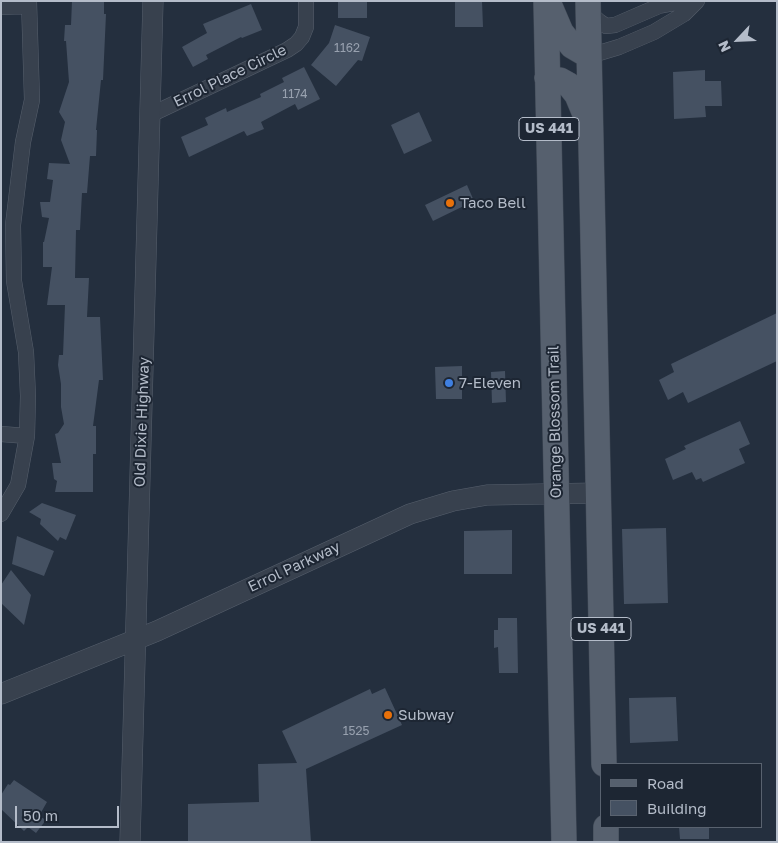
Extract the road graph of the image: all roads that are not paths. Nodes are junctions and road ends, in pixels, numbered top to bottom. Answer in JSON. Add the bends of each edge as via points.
{"nodes":[{"id":1,"x":153,"y":1,"type":"edge"},
{"id":2,"x":306,"y":1,"type":"edge"},
{"id":3,"x":547,"y":1,"type":"edge"},
{"id":4,"x":686,"y":1,"type":"edge"},
{"id":5,"x":697,"y":1,"type":"edge"},
{"id":6,"x":29,"y":3,"type":"edge"},
{"id":7,"x":588,"y":3,"type":"edge"},
{"id":8,"x":1,"y":7,"type":"edge"},
{"id":9,"x":589,"y":56,"type":"junction"},
{"id":10,"x":547,"y":78,"type":"junction"},
{"id":11,"x":150,"y":115,"type":"junction"},
{"id":12,"x":590,"y":126,"type":"junction"},
{"id":13,"x":7,"y":225,"type":"edge"},
{"id":14,"x":1,"y":434,"type":"edge"},
{"id":15,"x":27,"y":436,"type":"junction"},
{"id":16,"x":598,"y":493,"type":"junction"},
{"id":17,"x":556,"y":494,"type":"junction"},
{"id":18,"x":1,"y":514,"type":"edge"},
{"id":19,"x":136,"y":639,"type":"junction"},
{"id":20,"x":1,"y":694,"type":"edge"},
{"id":21,"x":604,"y":763,"type":"edge"},
{"id":22,"x":606,"y":828,"type":"edge"},
{"id":23,"x":130,"y":842,"type":"edge"},
{"id":24,"x":564,"y":842,"type":"edge"},
{"id":25,"x":606,"y":842,"type":"edge"}],
"edges":[{"from":1,"to":11,"type":"street","name":"Old Dixie Highway"},
{"from":2,"to":11,"type":"street","name":"Errol Place Circle","via":[[306,27],[296,44]]},
{"from":3,"to":9,"type":"main road","via":[[561,32],[572,46]]},
{"from":3,"to":10,"type":"main road","name":"Orange Blossom Trail","number":"US 441"},
{"from":4,"to":7,"type":"street","via":[[659,6],[606,26],[593,16]]},
{"from":5,"to":9,"type":"street","via":[[684,14],[654,32]]},
{"from":6,"to":8,"type":"street"},
{"from":6,"to":13,"type":"street","via":[[32,100]]},
{"from":7,"to":9,"type":"main road","number":"US 441"},
{"from":9,"to":12,"type":"main road","number":"US 441"},
{"from":10,"to":12,"type":"main road","via":[[560,80],[577,94]]},
{"from":10,"to":17,"type":"main road","name":"Orange Blossom Trail","number":"US 441"},
{"from":11,"to":19,"type":"street","name":"Old Dixie Highway"},
{"from":12,"to":16,"type":"main road","number":"US 441"},
{"from":13,"to":15,"type":"street","via":[[26,352]]},
{"from":14,"to":15,"type":"street"},
{"from":15,"to":18,"type":"street","via":[[18,485]]},
{"from":16,"to":17,"type":"street","name":"Errol Parkway"},
{"from":16,"to":21,"type":"main road","number":"US 441"},
{"from":17,"to":19,"type":"street","name":"Errol Parkway","via":[[487,495],[453,500],[410,514]]},
{"from":17,"to":24,"type":"main road","name":"Orange Blossom Trail","number":"US 441"},
{"from":19,"to":20,"type":"street","name":"Errol Parkway"},
{"from":19,"to":23,"type":"street","name":"Old Dixie Highway"},
{"from":22,"to":25,"type":"main road"}]}
